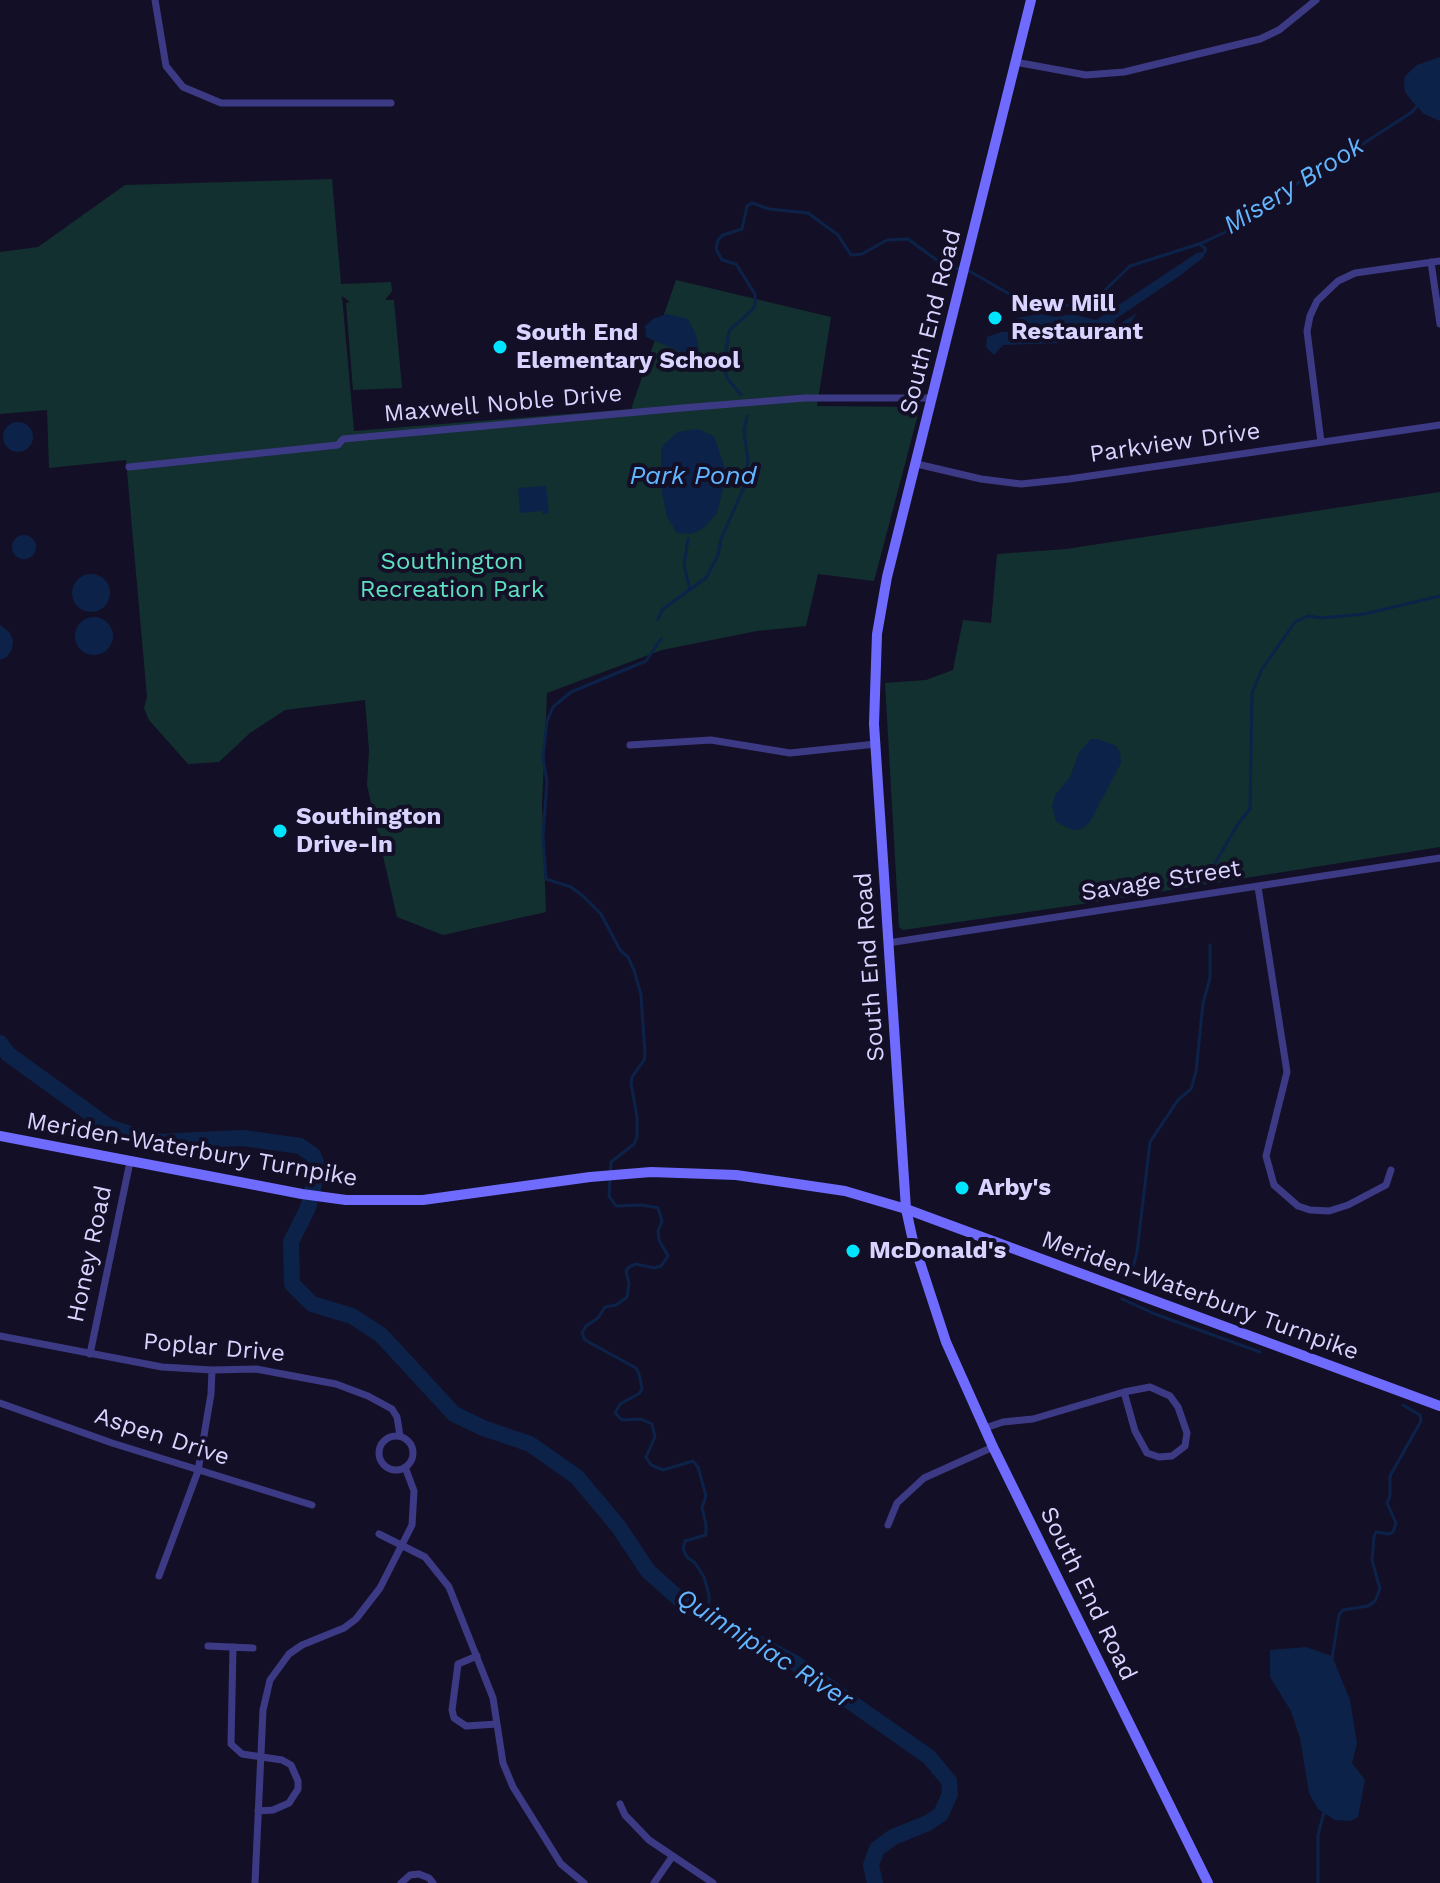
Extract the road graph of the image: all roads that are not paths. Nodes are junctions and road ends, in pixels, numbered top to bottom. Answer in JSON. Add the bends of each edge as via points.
{"nodes":[{"id":1,"x":155,"y":0,"type":"edge"},
{"id":2,"x":1031,"y":0,"type":"edge"},
{"id":3,"x":1316,"y":0,"type":"edge"},
{"id":4,"x":1015,"y":62,"type":"junction"},
{"id":5,"x":391,"y":103,"type":"dead end"},
{"id":6,"x":1436,"y":261,"type":"edge"},
{"id":7,"x":1440,"y":324,"type":"edge"},
{"id":8,"x":932,"y":398,"type":"junction"},
{"id":9,"x":1440,"y":425,"type":"edge"},
{"id":10,"x":1321,"y":442,"type":"junction"},
{"id":11,"x":917,"y":464,"type":"junction"},
{"id":12,"x":129,"y":467,"type":"dead end"},
{"id":13,"x":876,"y":744,"type":"junction"},
{"id":14,"x":630,"y":745,"type":"dead end"},
{"id":15,"x":1440,"y":858,"type":"edge"},
{"id":16,"x":1258,"y":887,"type":"junction"},
{"id":17,"x":888,"y":943,"type":"junction"},
{"id":18,"x":0,"y":1136,"type":"edge"},
{"id":19,"x":130,"y":1162,"type":"junction"},
{"id":20,"x":1391,"y":1170,"type":"dead end"},
{"id":21,"x":906,"y":1209,"type":"junction"},
{"id":22,"x":0,"y":1336,"type":"edge"},
{"id":23,"x":90,"y":1354,"type":"junction"},
{"id":24,"x":212,"y":1370,"type":"junction"},
{"id":25,"x":1124,"y":1392,"type":"junction"},
{"id":26,"x":0,"y":1403,"type":"edge"},
{"id":27,"x":1440,"y":1406,"type":"edge"},
{"id":28,"x":985,"y":1428,"type":"junction"},
{"id":29,"x":400,"y":1436,"type":"junction"},
{"id":30,"x":993,"y":1447,"type":"junction"},
{"id":31,"x":405,"y":1467,"type":"junction"},
{"id":32,"x":198,"y":1471,"type":"junction"},
{"id":33,"x":312,"y":1505,"type":"dead end"},
{"id":34,"x":888,"y":1525,"type":"dead end"},
{"id":35,"x":379,"y":1534,"type":"dead end"},
{"id":36,"x":403,"y":1544,"type":"junction"},
{"id":37,"x":159,"y":1576,"type":"dead end"},
{"id":38,"x":208,"y":1646,"type":"dead end"},
{"id":39,"x":233,"y":1647,"type":"junction"},
{"id":40,"x":253,"y":1648,"type":"dead end"},
{"id":41,"x":477,"y":1656,"type":"junction"},
{"id":42,"x":497,"y":1724,"type":"junction"},
{"id":43,"x":260,"y":1756,"type":"junction"},
{"id":44,"x":620,"y":1804,"type":"dead end"},
{"id":45,"x":258,"y":1811,"type":"junction"},
{"id":46,"x":672,"y":1857,"type":"junction"},
{"id":47,"x":255,"y":1883,"type":"edge"},
{"id":48,"x":401,"y":1883,"type":"edge"},
{"id":49,"x":433,"y":1883,"type":"edge"},
{"id":50,"x":584,"y":1883,"type":"edge"},
{"id":51,"x":654,"y":1883,"type":"edge"},
{"id":52,"x":713,"y":1883,"type":"edge"},
{"id":53,"x":1208,"y":1883,"type":"edge"}],
"edges":[{"from":1,"to":5,"type":"street","via":[[166,66],[183,87],[221,103]]},
{"from":2,"to":4,"type":"street","name":"South End Road"},
{"from":3,"to":4,"type":"street","via":[[1260,39],[1124,72],[1086,75]]},
{"from":4,"to":8,"type":"street","name":"South End Road"},
{"from":6,"to":7,"type":"street"},
{"from":6,"to":10,"type":"street","via":[[1355,273],[1317,301],[1307,331]]},
{"from":8,"to":11,"type":"street","name":"South End Road"},
{"from":8,"to":12,"type":"street","name":"Maxwell Noble Drive","via":[[805,398],[343,439],[338,445]]},
{"from":9,"to":10,"type":"street","name":"Parkview Drive"},
{"from":10,"to":11,"type":"street","name":"Parkview Drive","via":[[1021,484]]},
{"from":11,"to":13,"type":"street","name":"South End Road","via":[[877,634]]},
{"from":13,"to":14,"type":"street","via":[[790,753],[711,740]]},
{"from":13,"to":17,"type":"street","name":"South End Road"},
{"from":15,"to":16,"type":"street","name":"Savage Street"},
{"from":16,"to":17,"type":"street","name":"Savage Street"},
{"from":16,"to":20,"type":"street","via":[[1287,1072],[1266,1156],[1274,1185],[1298,1206],[1329,1211],[1386,1185]]},
{"from":17,"to":21,"type":"street","name":"South End Road"},
{"from":18,"to":19,"type":"street","name":"Meriden-Waterbury Turnpike"},
{"from":19,"to":21,"type":"street","name":"Meriden-Waterbury Turnpike","via":[[302,1194],[379,1202],[603,1175],[696,1172],[845,1191]]},
{"from":19,"to":23,"type":"street","name":"Honey Road"},
{"from":21,"to":27,"type":"street","name":"Meriden-Waterbury Turnpike"},
{"from":21,"to":28,"type":"street","name":"South End Road","via":[[946,1342]]},
{"from":22,"to":23,"type":"street","name":"Poplar Drive"},
{"from":23,"to":24,"type":"street","name":"Poplar Drive"},
{"from":24,"to":29,"type":"street","name":"Poplar Drive","via":[[277,1371],[336,1384],[392,1409]]},
{"from":24,"to":32,"type":"street"},
{"from":25,"to":25,"type":"street","via":[[1150,1387],[1170,1396],[1185,1421],[1185,1446],[1172,1456],[1147,1453]]},
{"from":25,"to":28,"type":"street"},
{"from":26,"to":32,"type":"street","name":"Aspen Drive"},
{"from":28,"to":30,"type":"street","name":"South End Road"},
{"from":29,"to":31,"type":"street","via":[[412,1446]]},
{"from":29,"to":31,"type":"street","via":[[387,1438],[380,1456],[387,1466]]},
{"from":30,"to":34,"type":"street","via":[[924,1478],[897,1503]]},
{"from":30,"to":53,"type":"street","name":"South End Road"},
{"from":31,"to":36,"type":"street","via":[[415,1510]]},
{"from":32,"to":33,"type":"street","name":"Aspen Drive"},
{"from":32,"to":37,"type":"street"},
{"from":35,"to":36,"type":"street"},
{"from":36,"to":41,"type":"street","via":[[442,1575]]},
{"from":36,"to":43,"type":"street","via":[[356,1619],[302,1645],[280,1665],[266,1694]]},
{"from":38,"to":39,"type":"street"},
{"from":39,"to":40,"type":"street"},
{"from":39,"to":43,"type":"street","via":[[231,1744],[242,1754]]},
{"from":41,"to":42,"type":"street"},
{"from":41,"to":42,"type":"street","via":[[458,1664],[454,1718],[466,1726]]},
{"from":42,"to":50,"type":"street","via":[[513,1787],[554,1855]]},
{"from":43,"to":45,"type":"street"},
{"from":43,"to":45,"type":"street","via":[[291,1765],[298,1789],[282,1807]]},
{"from":44,"to":46,"type":"street","via":[[649,1840]]},
{"from":45,"to":47,"type":"street"},
{"from":46,"to":51,"type":"street"},
{"from":46,"to":52,"type":"street"},
{"from":48,"to":49,"type":"street","via":[[419,1874]]}]}
